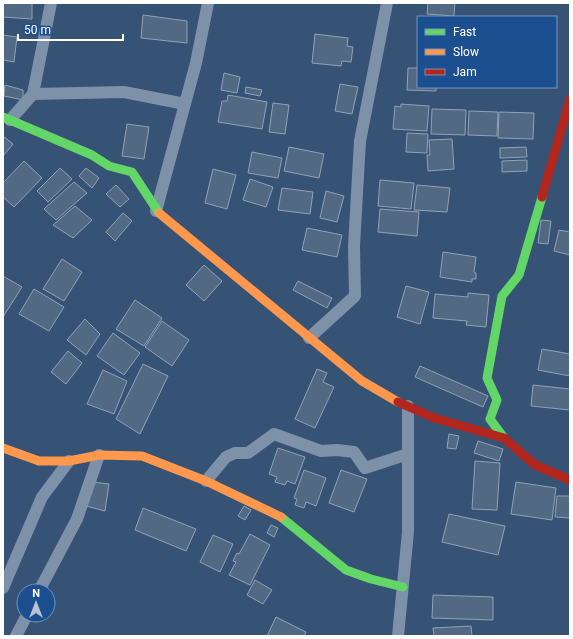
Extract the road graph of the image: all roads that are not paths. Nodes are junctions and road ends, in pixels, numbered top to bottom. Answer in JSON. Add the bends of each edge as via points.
{"nodes":[{"id":1,"x":51,"y":3,"type":"edge"},
{"id":2,"x":208,"y":3,"type":"edge"},
{"id":3,"x":388,"y":3,"type":"edge"},
{"id":4,"x":33,"y":94,"type":"junction"},
{"id":5,"x":570,"y":99,"type":"edge"},
{"id":6,"x":185,"y":104,"type":"junction"},
{"id":7,"x":6,"y":119,"type":"edge"},
{"id":8,"x":156,"y":211,"type":"junction"},
{"id":9,"x":309,"y":338,"type":"junction"},
{"id":10,"x":408,"y":406,"type":"junction"},
{"id":11,"x":504,"y":438,"type":"junction"},
{"id":12,"x":3,"y":448,"type":"edge"},
{"id":13,"x":408,"y":454,"type":"junction"},
{"id":14,"x":99,"y":455,"type":"junction"},
{"id":15,"x":69,"y":461,"type":"junction"},
{"id":16,"x":570,"y":480,"type":"edge"},
{"id":17,"x":206,"y":481,"type":"junction"},
{"id":18,"x":43,"y":583,"type":"edge"},
{"id":19,"x":403,"y":587,"type":"junction"},
{"id":20,"x":3,"y":588,"type":"edge"},
{"id":21,"x":23,"y":623,"type":"edge"},
{"id":22,"x":16,"y":636,"type":"edge"},
{"id":23,"x":398,"y":636,"type":"edge"}],
"edges":[{"from":1,"to":4,"type":"street"},
{"from":2,"to":6,"type":"street"},
{"from":3,"to":9,"type":"street","via":[[360,141],[354,246],[355,296]]},
{"from":4,"to":6,"type":"street","via":[[124,92]]},
{"from":4,"to":7,"type":"street"},
{"from":5,"to":11,"type":"street","via":[[519,275],[502,296],[487,378],[497,400],[490,419]]},
{"from":6,"to":8,"type":"street"},
{"from":7,"to":8,"type":"street","via":[[92,155],[109,166],[132,172]]},
{"from":8,"to":9,"type":"street"},
{"from":9,"to":10,"type":"street","via":[[362,380]]},
{"from":10,"to":11,"type":"street","via":[[434,418]]},
{"from":10,"to":13,"type":"street"},
{"from":11,"to":16,"type":"street","via":[[535,465]]},
{"from":12,"to":15,"type":"street","via":[[39,460]]},
{"from":13,"to":17,"type":"street","via":[[365,468],[354,452],[321,451],[274,434],[248,453],[235,453],[226,457]]},
{"from":13,"to":19,"type":"street","via":[[408,532]]},
{"from":14,"to":15,"type":"street"},
{"from":14,"to":17,"type":"street","via":[[142,456]]},
{"from":14,"to":18,"type":"street","via":[[77,519]]},
{"from":15,"to":20,"type":"street","via":[[42,497]]},
{"from":17,"to":19,"type":"street","via":[[276,513],[346,570]]},
{"from":19,"to":23,"type":"street"},
{"from":21,"to":22,"type":"street"}]}
